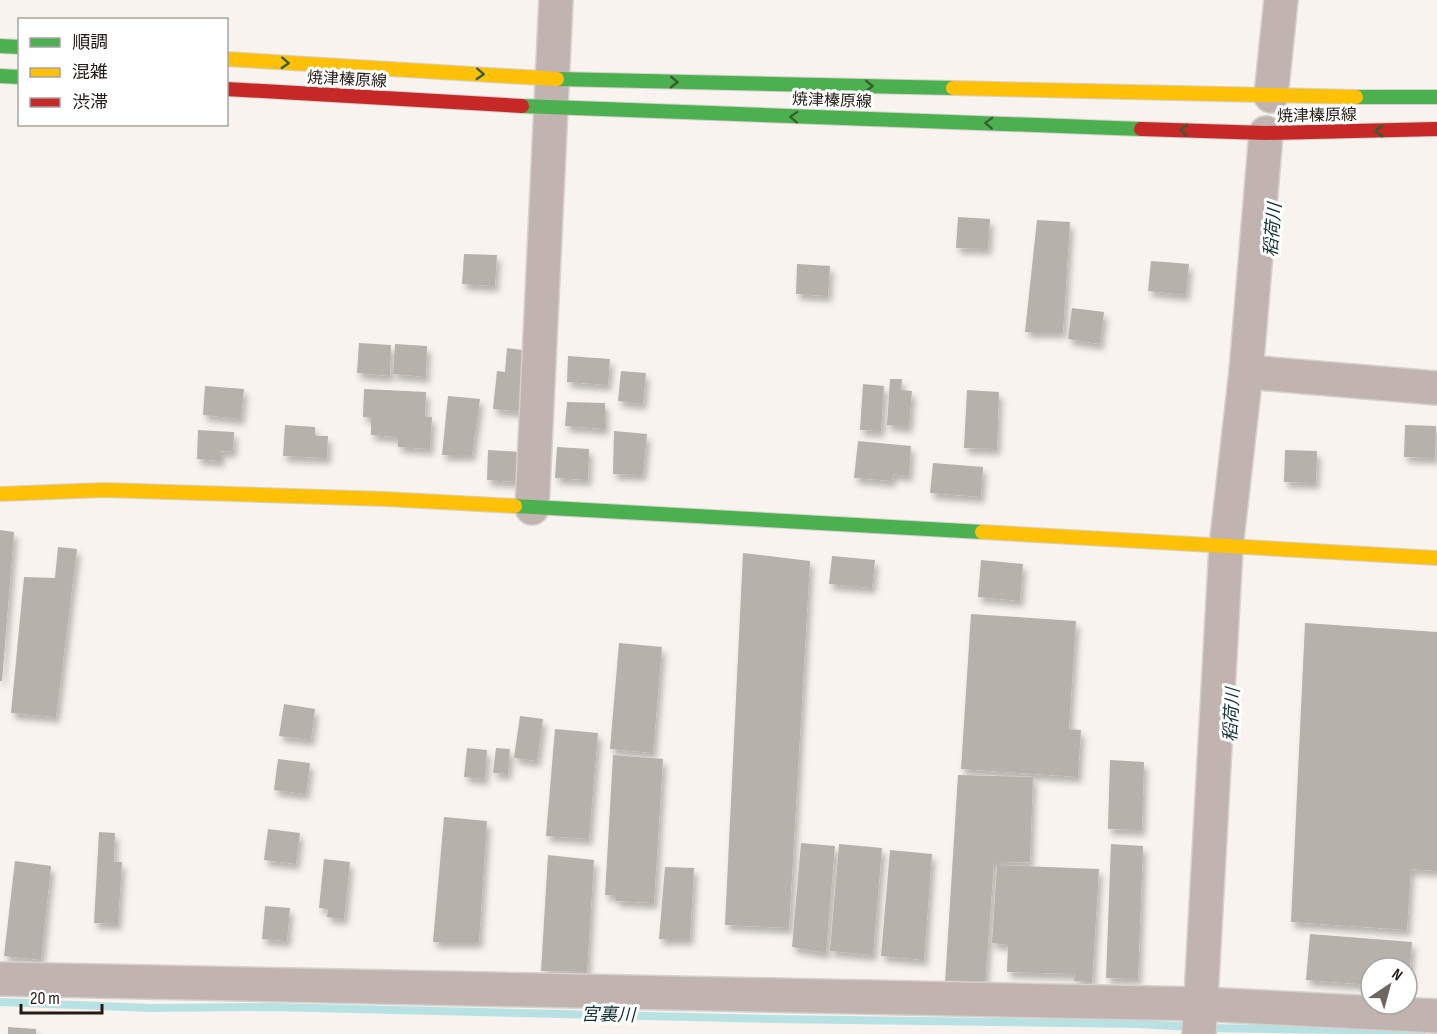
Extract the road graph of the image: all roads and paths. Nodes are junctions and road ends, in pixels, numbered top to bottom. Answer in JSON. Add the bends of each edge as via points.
{"nodes":[{"id":1,"x":556,"y":0,"type":"edge"},
{"id":2,"x":1281,"y":0,"type":"edge"},
{"id":3,"x":0,"y":46,"type":"edge"},
{"id":4,"x":18,"y":47,"type":"edge"},
{"id":5,"x":228,"y":59,"type":"edge"},
{"id":6,"x":0,"y":76,"type":"edge"},
{"id":7,"x":18,"y":77,"type":"edge"},
{"id":8,"x":228,"y":89,"type":"edge"},
{"id":9,"x":553,"y":93,"type":"junction"},
{"id":10,"x":1271,"y":96,"type":"junction"},
{"id":11,"x":1437,"y":97,"type":"edge"},
{"id":12,"x":1437,"y":129,"type":"edge"},
{"id":13,"x":1266,"y":133,"type":"junction"},
{"id":14,"x":1247,"y":372,"type":"junction"},
{"id":15,"x":1437,"y":388,"type":"edge"},
{"id":16,"x":0,"y":494,"type":"edge"},
{"id":17,"x":532,"y":508,"type":"junction"},
{"id":18,"x":1233,"y":547,"type":"junction"},
{"id":19,"x":1437,"y":558,"type":"edge"},
{"id":20,"x":0,"y":979,"type":"edge"},
{"id":21,"x":1200,"y":1015,"type":"edge"},
{"id":22,"x":1437,"y":1016,"type":"edge"}],
"edges":[{"from":1,"to":9,"type":"street"},
{"from":2,"to":10,"type":"street"},
{"from":3,"to":4,"type":"main road"},
{"from":5,"to":9,"type":"main road","name":"焼津榛原線","one_way":true},
{"from":6,"to":7,"type":"main road"},
{"from":8,"to":9,"type":"main road","name":"焼津榛原線"},
{"from":9,"to":10,"type":"main road","name":"焼津榛原線","one_way":true},
{"from":13,"to":9,"type":"main road","name":"焼津榛原線","one_way":true},
{"from":9,"to":17,"type":"street"},
{"from":10,"to":11,"type":"main road","name":"焼津榛原線"},
{"from":12,"to":13,"type":"main road","name":"焼津榛原線","one_way":true},
{"from":13,"to":14,"type":"street"},
{"from":14,"to":15,"type":"street"},
{"from":14,"to":18,"type":"street"},
{"from":16,"to":17,"type":"main road","via":[[104,490]]},
{"from":17,"to":18,"type":"main road"},
{"from":18,"to":19,"type":"main road"},
{"from":18,"to":21,"type":"street"},
{"from":20,"to":21,"type":"street"},
{"from":21,"to":22,"type":"street","via":[[1248,1007]]}]}
